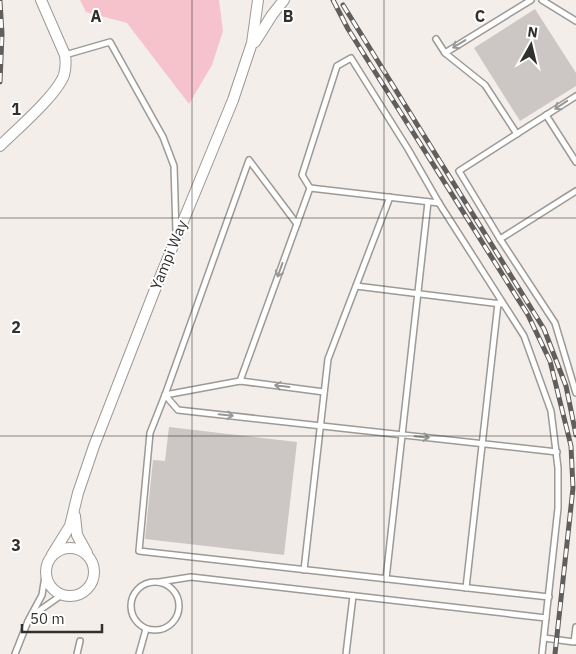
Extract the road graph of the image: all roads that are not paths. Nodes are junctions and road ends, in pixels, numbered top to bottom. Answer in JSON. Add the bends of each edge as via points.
{"nodes":[{"id":1,"x":41,"y":0,"type":"edge"},
{"id":2,"x":258,"y":0,"type":"edge"},
{"id":3,"x":284,"y":0,"type":"edge"},
{"id":4,"x":531,"y":0,"type":"edge"},
{"id":5,"x":542,"y":0,"type":"edge"},
{"id":6,"x":576,"y":21,"type":"edge"},
{"id":7,"x":436,"y":39,"type":"dead end"},
{"id":8,"x":445,"y":53,"type":"junction"},
{"id":9,"x":65,"y":55,"type":"junction"},
{"id":10,"x":248,"y":56,"type":"junction"},
{"id":11,"x":576,"y":96,"type":"edge"},
{"id":12,"x":546,"y":115,"type":"junction"},
{"id":13,"x":517,"y":134,"type":"junction"},
{"id":14,"x":0,"y":146,"type":"edge"},
{"id":15,"x":576,"y":162,"type":"edge"},
{"id":16,"x":310,"y":188,"type":"junction"},
{"id":17,"x":576,"y":191,"type":"edge"},
{"id":18,"x":390,"y":197,"type":"junction"},
{"id":19,"x":428,"y":202,"type":"junction"},
{"id":20,"x":439,"y":203,"type":"junction"},
{"id":21,"x":297,"y":224,"type":"junction"},
{"id":22,"x":176,"y":238,"type":"junction"},
{"id":23,"x":500,"y":239,"type":"junction"},
{"id":24,"x":356,"y":286,"type":"junction"},
{"id":25,"x":418,"y":294,"type":"junction"},
{"id":26,"x":501,"y":304,"type":"junction"},
{"id":27,"x":240,"y":381,"type":"junction"},
{"id":28,"x":324,"y":392,"type":"junction"},
{"id":29,"x":576,"y":393,"type":"edge"},
{"id":30,"x":165,"y":395,"type":"junction"},
{"id":31,"x":320,"y":426,"type":"junction"},
{"id":32,"x":402,"y":435,"type":"junction"},
{"id":33,"x":482,"y":444,"type":"junction"},
{"id":34,"x":557,"y":452,"type":"junction"},
{"id":35,"x":75,"y":510,"type":"junction"},
{"id":36,"x":52,"y":555,"type":"junction"},
{"id":37,"x":91,"y":559,"type":"junction"},
{"id":38,"x":46,"y":570,"type":"junction"},
{"id":39,"x":304,"y":570,"type":"junction"},
{"id":40,"x":386,"y":579,"type":"junction"},
{"id":41,"x":159,"y":582,"type":"junction"},
{"id":42,"x":466,"y":588,"type":"junction"},
{"id":43,"x":63,"y":594,"type":"junction"},
{"id":44,"x":352,"y":596,"type":"junction"},
{"id":45,"x":549,"y":597,"type":"junction"},
{"id":46,"x":546,"y":618,"type":"junction"},
{"id":47,"x":28,"y":621,"type":"junction"},
{"id":48,"x":576,"y":627,"type":"edge"},
{"id":49,"x":146,"y":629,"type":"junction"},
{"id":50,"x":544,"y":638,"type":"junction"},
{"id":51,"x":80,"y":641,"type":"dead end"},
{"id":52,"x":15,"y":654,"type":"edge"},
{"id":53,"x":77,"y":654,"type":"edge"},
{"id":54,"x":139,"y":654,"type":"edge"},
{"id":55,"x":346,"y":654,"type":"edge"},
{"id":56,"x":542,"y":654,"type":"edge"}],
"edges":[{"from":1,"to":9,"type":"street"},
{"from":2,"to":10,"type":"street","name":"Yampi Way"},
{"from":3,"to":10,"type":"street","via":[[269,18]]},
{"from":4,"to":8,"type":"lane","one_way":true},
{"from":5,"to":6,"type":"lane"},
{"from":7,"to":8,"type":"lane"},
{"from":8,"to":13,"type":"lane","via":[[485,85]]},
{"from":9,"to":14,"type":"street","via":[[64,74],[54,91]]},
{"from":9,"to":22,"type":"lane","via":[[110,42],[164,137],[174,166]]},
{"from":10,"to":22,"type":"street","name":"Yampi Way"},
{"from":11,"to":12,"type":"lane","one_way":true},
{"from":12,"to":13,"type":"lane"},
{"from":12,"to":15,"type":"lane"},
{"from":13,"to":23,"type":"lane","via":[[460,171]]},
{"from":16,"to":18,"type":"lane"},
{"from":16,"to":20,"type":"lane","via":[[302,175],[337,66],[351,58]]},
{"from":16,"to":21,"type":"lane"},
{"from":17,"to":23,"type":"lane"},
{"from":18,"to":19,"type":"lane"},
{"from":18,"to":24,"type":"lane"},
{"from":19,"to":20,"type":"lane"},
{"from":19,"to":25,"type":"lane"},
{"from":20,"to":26,"type":"lane"},
{"from":21,"to":27,"type":"lane","one_way":true},
{"from":21,"to":30,"type":"lane","via":[[249,160]]},
{"from":22,"to":35,"type":"street","name":"Yampi Way","via":[[94,446]]},
{"from":23,"to":29,"type":"lane","via":[[555,323]]},
{"from":24,"to":25,"type":"lane"},
{"from":24,"to":28,"type":"lane","via":[[328,359]]},
{"from":25,"to":26,"type":"lane"},
{"from":25,"to":32,"type":"lane"},
{"from":26,"to":33,"type":"lane"},
{"from":26,"to":34,"type":"lane","via":[[524,336],[551,411]]},
{"from":28,"to":27,"type":"lane","one_way":true},
{"from":27,"to":30,"type":"lane"},
{"from":28,"to":31,"type":"lane"},
{"from":30,"to":31,"type":"lane","one_way":true,"via":[[178,410]]},
{"from":30,"to":39,"type":"lane","via":[[150,433],[138,551]]},
{"from":31,"to":32,"type":"lane"},
{"from":31,"to":39,"type":"lane"},
{"from":32,"to":33,"type":"lane","one_way":true},
{"from":32,"to":40,"type":"lane"},
{"from":33,"to":34,"type":"lane"},
{"from":33,"to":42,"type":"lane"},
{"from":34,"to":45,"type":"lane","via":[[558,508]]},
{"from":35,"to":36,"type":"street","name":"Yampi Way","via":[[70,526]]},
{"from":35,"to":37,"type":"street","name":"Yampi Way","via":[[77,535]]},
{"from":36,"to":37,"type":"street","via":[[61,549],[72,548],[83,551]]},
{"from":36,"to":38,"type":"street","name":"Yampi Way"},
{"from":37,"to":43,"type":"street","name":"Yampi Way","via":[[94,569],[90,585],[79,594]]},
{"from":38,"to":43,"type":"street","via":[[50,585]]},
{"from":38,"to":47,"type":"lane","name":"Yampi Way","via":[[43,591]]},
{"from":39,"to":40,"type":"lane"},
{"from":40,"to":42,"type":"lane"},
{"from":41,"to":44,"type":"lane","via":[[191,577]]},
{"from":41,"to":49,"type":"lane","via":[[145,584],[131,600],[135,620]]},
{"from":41,"to":49,"type":"lane","via":[[167,585],[178,597],[178,613],[175,620],[162,630]]},
{"from":42,"to":45,"type":"lane"},
{"from":43,"to":47,"type":"lane","name":"Yampi Way"},
{"from":44,"to":46,"type":"lane"},
{"from":44,"to":55,"type":"lane"},
{"from":45,"to":46,"type":"lane"},
{"from":46,"to":50,"type":"lane"},
{"from":47,"to":52,"type":"lane","name":"Yampi Way"},
{"from":48,"to":50,"type":"lane","via":[[574,642]]},
{"from":49,"to":54,"type":"lane"},
{"from":50,"to":56,"type":"lane"},
{"from":51,"to":53,"type":"lane"}]}
